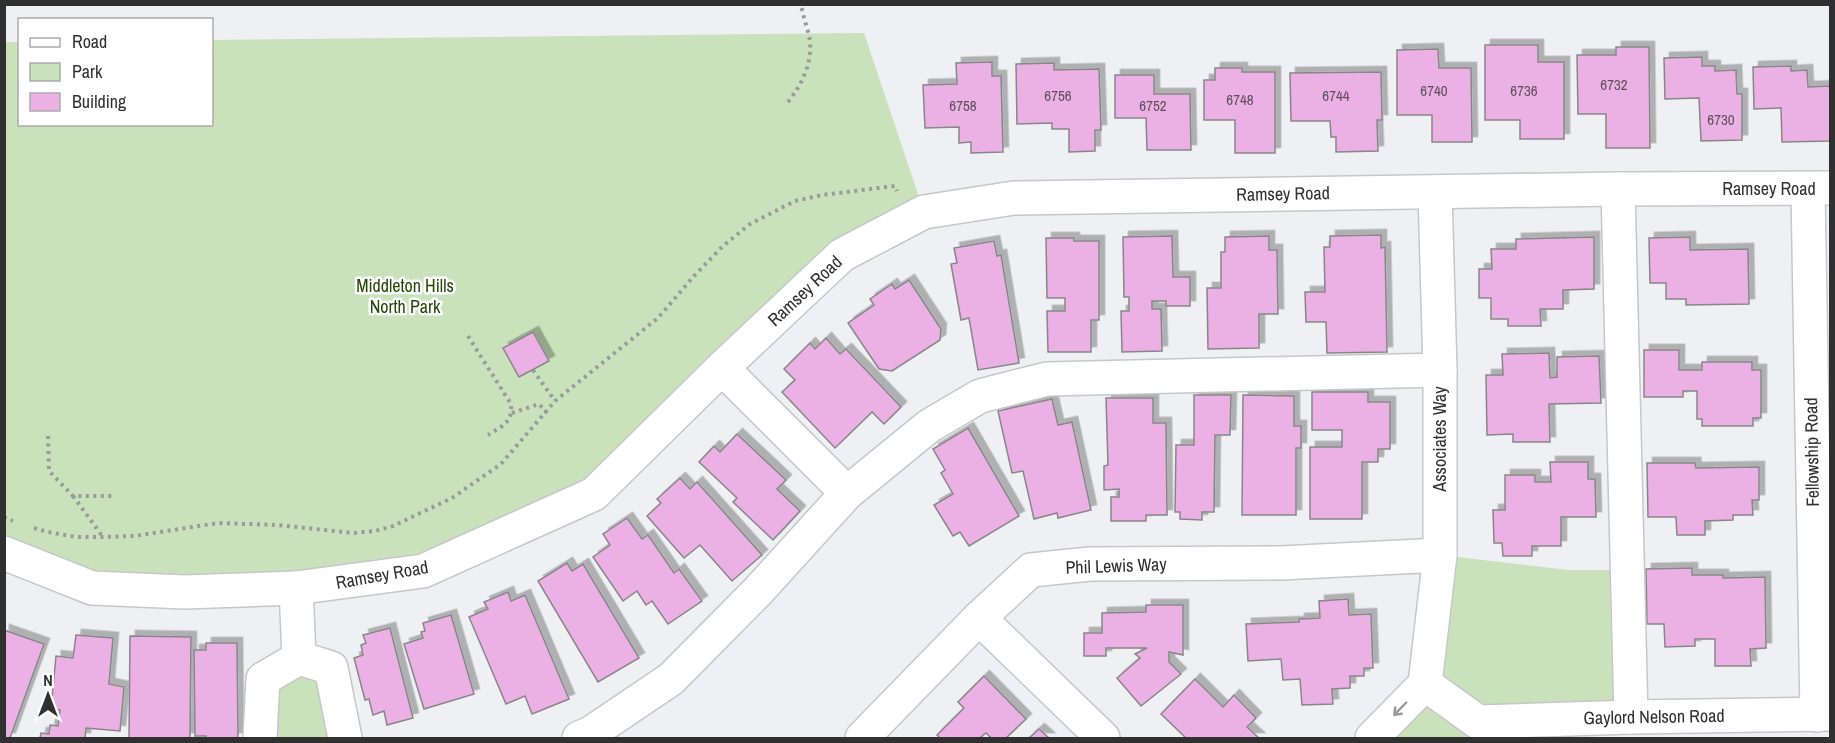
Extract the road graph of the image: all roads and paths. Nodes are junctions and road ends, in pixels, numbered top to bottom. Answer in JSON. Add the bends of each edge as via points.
{"nodes":[{"id":1,"x":801,"y":4,"type":"edge"},
{"id":2,"x":789,"y":102,"type":"dead end"},
{"id":3,"x":895,"y":186,"type":"dead end"},
{"id":4,"x":1819,"y":188,"type":"edge"},
{"id":5,"x":1618,"y":189,"type":"junction"},
{"id":6,"x":1435,"y":192,"type":"junction"},
{"id":7,"x":468,"y":336,"type":"dead end"},
{"id":8,"x":723,"y":368,"type":"junction"},
{"id":9,"x":533,"y":370,"type":"dead end"},
{"id":10,"x":1440,"y":370,"type":"junction"},
{"id":11,"x":555,"y":401,"type":"junction"},
{"id":12,"x":512,"y":413,"type":"junction"},
{"id":13,"x":546,"y":413,"type":"junction"},
{"id":14,"x":488,"y":435,"type":"dead end"},
{"id":15,"x":48,"y":436,"type":"dead end"},
{"id":16,"x":847,"y":493,"type":"junction"},
{"id":17,"x":73,"y":496,"type":"junction"},
{"id":18,"x":112,"y":496,"type":"dead end"},
{"id":19,"x":4,"y":517,"type":"edge"},
{"id":20,"x":15,"y":522,"type":"dead end"},
{"id":21,"x":26,"y":525,"type":"dead end"},
{"id":22,"x":104,"y":537,"type":"junction"},
{"id":23,"x":4,"y":553,"type":"edge"},
{"id":24,"x":1440,"y":555,"type":"junction"},
{"id":25,"x":296,"y":588,"type":"junction"},
{"id":26,"x":979,"y":618,"type":"junction"},
{"id":27,"x":299,"y":658,"type":"junction"},
{"id":28,"x":1425,"y":684,"type":"junction"},
{"id":29,"x":1824,"y":714,"type":"edge"},
{"id":30,"x":1631,"y":717,"type":"junction"},
{"id":31,"x":1477,"y":730,"type":"edge"},
{"id":32,"x":260,"y":738,"type":"edge"},
{"id":33,"x":345,"y":738,"type":"edge"},
{"id":34,"x":579,"y":738,"type":"edge"},
{"id":35,"x":861,"y":738,"type":"edge"},
{"id":36,"x":1103,"y":738,"type":"edge"},
{"id":37,"x":1372,"y":738,"type":"edge"}],
"edges":[{"from":1,"to":2,"type":"path","via":[[810,41],[809,60],[800,86]]},
{"from":3,"to":11,"type":"path","via":[[795,201],[750,224],[708,261],[658,318]]},
{"from":4,"to":5,"type":"street","name":"Ramsey Road"},
{"from":4,"to":29,"type":"street","name":"Fellowship Road"},
{"from":5,"to":6,"type":"street","name":"Ramsey Road"},
{"from":5,"to":30,"type":"street"},
{"from":6,"to":8,"type":"street","name":"Ramsey Road","via":[[1014,198],[924,212],[842,255]]},
{"from":6,"to":10,"type":"street","name":"Associates Way"},
{"from":7,"to":12,"type":"path","via":[[512,404]]},
{"from":8,"to":16,"type":"street"},
{"from":8,"to":25,"type":"street","name":"Ramsey Road","via":[[594,494],[423,571]]},
{"from":9,"to":11,"type":"path"},
{"from":10,"to":16,"type":"street","via":[[1047,379],[980,396],[929,426]]},
{"from":10,"to":24,"type":"street","name":"Associates Way"},
{"from":11,"to":13,"type":"path"},
{"from":12,"to":13,"type":"path","via":[[539,404]]},
{"from":12,"to":14,"type":"path","via":[[509,421]]},
{"from":13,"to":22,"type":"path","via":[[501,464],[452,498],[375,531],[354,533],[218,523]]},
{"from":15,"to":17,"type":"path","via":[[50,471]]},
{"from":16,"to":34,"type":"street","via":[[671,679]]},
{"from":17,"to":18,"type":"path"},
{"from":17,"to":22,"type":"path"},
{"from":19,"to":20,"type":"path"},
{"from":21,"to":22,"type":"path","via":[[76,537]]},
{"from":23,"to":25,"type":"street","name":"Ramsey Road","via":[[92,588],[185,592]]},
{"from":24,"to":26,"type":"street","name":"Phil Lewis Way","via":[[1281,563],[1090,564],[1031,570]]},
{"from":24,"to":28,"type":"street","name":"Associates Way"},
{"from":25,"to":27,"type":"street"},
{"from":26,"to":35,"type":"street","name":"Phil Lewis Way"},
{"from":26,"to":36,"type":"street"},
{"from":27,"to":32,"type":"street","via":[[263,679]]},
{"from":27,"to":33,"type":"street","via":[[331,668]]},
{"from":28,"to":31,"type":"street"},
{"from":28,"to":37,"type":"street","one_way":true},
{"from":29,"to":30,"type":"street","name":"Gaylord Nelson Road"},
{"from":30,"to":31,"type":"street","name":"Gaylord Nelson Road"}]}
